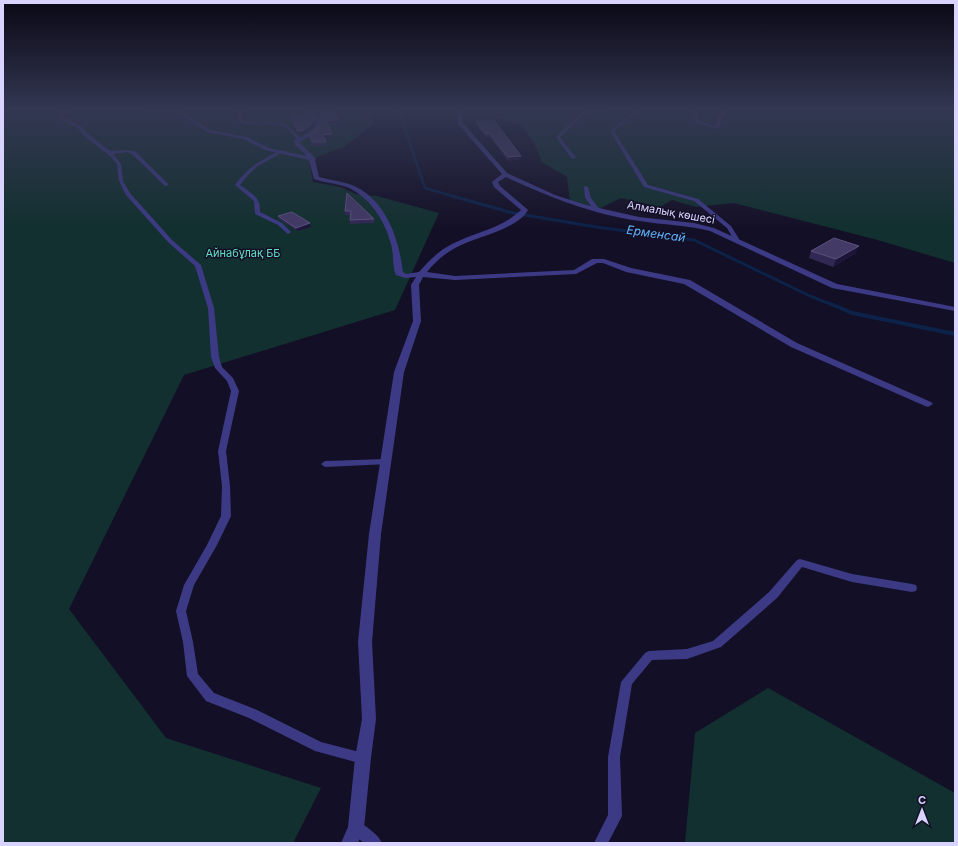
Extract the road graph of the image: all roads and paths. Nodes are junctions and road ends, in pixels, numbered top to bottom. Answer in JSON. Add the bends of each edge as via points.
{"nodes":[{"id":1,"x":105,"y":150,"type":"edge"},
{"id":2,"x":274,"y":150,"type":"edge"},
{"id":3,"x":304,"y":150,"type":"edge"},
{"id":4,"x":484,"y":150,"type":"edge"},
{"id":5,"x":568,"y":150,"type":"edge"},
{"id":6,"x":624,"y":150,"type":"edge"},
{"id":7,"x":281,"y":152,"type":"junction"},
{"id":8,"x":108,"y":153,"type":"junction"},
{"id":9,"x":574,"y":158,"type":"dead end"},
{"id":10,"x":313,"y":159,"type":"junction"},
{"id":11,"x":505,"y":174,"type":"junction"},
{"id":12,"x":167,"y":185,"type":"dead end"},
{"id":13,"x":586,"y":186,"type":"dead end"},
{"id":14,"x":597,"y":210,"type":"junction"},
{"id":15,"x":288,"y":232,"type":"dead end"},
{"id":16,"x":736,"y":238,"type":"junction"},
{"id":17,"x":421,"y":274,"type":"junction"},
{"id":18,"x":955,"y":309,"type":"edge"},
{"id":19,"x":928,"y":404,"type":"dead end"},
{"id":20,"x":386,"y":462,"type":"junction"},
{"id":21,"x":325,"y":464,"type":"dead end"},
{"id":22,"x":912,"y":588,"type":"dead end"},
{"id":23,"x":363,"y":758,"type":"junction"},
{"id":24,"x":356,"y":828,"type":"junction"},
{"id":25,"x":349,"y":843,"type":"edge"},
{"id":26,"x":375,"y":843,"type":"edge"},
{"id":27,"x":601,"y":843,"type":"edge"}],
"edges":[{"from":1,"to":8,"type":"lane"},
{"from":2,"to":7,"type":"street"},
{"from":3,"to":10,"type":"street"},
{"from":4,"to":11,"type":"street","name":"Алмалық көшесі"},
{"from":5,"to":9,"type":"lane"},
{"from":6,"to":16,"type":"lane","via":[[646,186],[696,200],[729,228]]},
{"from":7,"to":10,"type":"street"},
{"from":7,"to":15,"type":"lane","via":[[255,166],[237,185],[258,202],[257,213],[280,224]]},
{"from":8,"to":12,"type":"lane","via":[[134,153]]},
{"from":8,"to":23,"type":"lane","via":[[119,164],[121,181],[128,194],[170,241],[198,265],[212,308],[215,357],[219,368],[230,380],[235,391],[222,451],[226,516],[189,585],[181,611],[193,676],[210,697],[253,714],[319,747]]},
{"from":10,"to":17,"type":"street","via":[[316,178],[350,186],[377,207],[395,245],[399,273],[405,276]]},
{"from":11,"to":14,"type":"street","name":"Алмалық көшесі","via":[[553,196]]},
{"from":11,"to":17,"type":"street","via":[[495,182],[524,212],[493,232],[455,245],[435,258]]},
{"from":13,"to":14,"type":"lane","via":[[588,198]]},
{"from":14,"to":16,"type":"street","name":"Алмалық көшесі","via":[[639,219],[700,226]]},
{"from":16,"to":18,"type":"street","name":"Алмалық көшесі","via":[[770,257],[835,286]]},
{"from":17,"to":19,"type":"street","via":[[455,278],[576,272],[595,261],[604,261],[629,270],[668,277],[687,282],[706,292],[794,345]]},
{"from":17,"to":20,"type":"street","via":[[415,285],[417,321],[399,372]]},
{"from":20,"to":21,"type":"lane"},
{"from":20,"to":23,"type":"street","via":[[375,534],[365,642],[368,719]]},
{"from":22,"to":27,"type":"lane","via":[[852,578],[800,563],[773,595],[717,644],[687,654],[649,656],[627,682],[614,757],[615,816]]},
{"from":23,"to":24,"type":"street"},
{"from":24,"to":25,"type":"street"},
{"from":24,"to":26,"type":"lane"}]}
